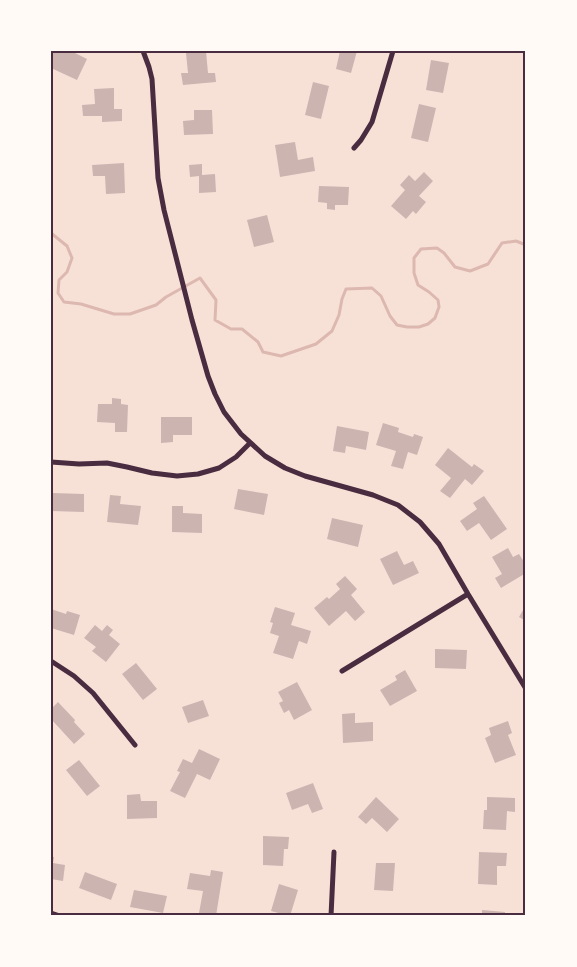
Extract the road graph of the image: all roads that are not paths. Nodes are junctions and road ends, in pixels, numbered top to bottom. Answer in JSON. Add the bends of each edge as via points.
{"nodes":[{"id":1,"x":143,"y":51,"type":"edge"},
{"id":2,"x":393,"y":51,"type":"edge"},
{"id":3,"x":354,"y":148,"type":"dead end"},
{"id":4,"x":250,"y":443,"type":"junction"},
{"id":5,"x":51,"y":462,"type":"edge"},
{"id":6,"x":468,"y":594,"type":"junction"},
{"id":7,"x":51,"y":661,"type":"edge"},
{"id":8,"x":342,"y":671,"type":"dead end"},
{"id":9,"x":523,"y":679,"type":"edge"},
{"id":10,"x":526,"y":690,"type":"edge"},
{"id":11,"x":135,"y":744,"type":"dead end"},
{"id":12,"x":334,"y":852,"type":"dead end"},
{"id":13,"x":51,"y":913,"type":"edge"},
{"id":14,"x":60,"y":916,"type":"edge"},
{"id":15,"x":330,"y":916,"type":"edge"}],
"edges":[{"from":1,"to":4,"type":"street","via":[[152,79],[158,178],[176,263],[215,394],[224,412]]},
{"from":2,"to":3,"type":"street","via":[[372,122]]},
{"from":4,"to":5,"type":"street","via":[[219,468],[198,474],[152,474],[107,463]]},
{"from":4,"to":6,"type":"street","via":[[285,468],[398,505],[420,522],[439,544]]},
{"from":6,"to":8,"type":"street"},
{"from":6,"to":9,"type":"street"},
{"from":7,"to":11,"type":"street","via":[[93,693]]},
{"from":9,"to":10,"type":"street"},
{"from":12,"to":15,"type":"street"},
{"from":13,"to":14,"type":"street"}]}
